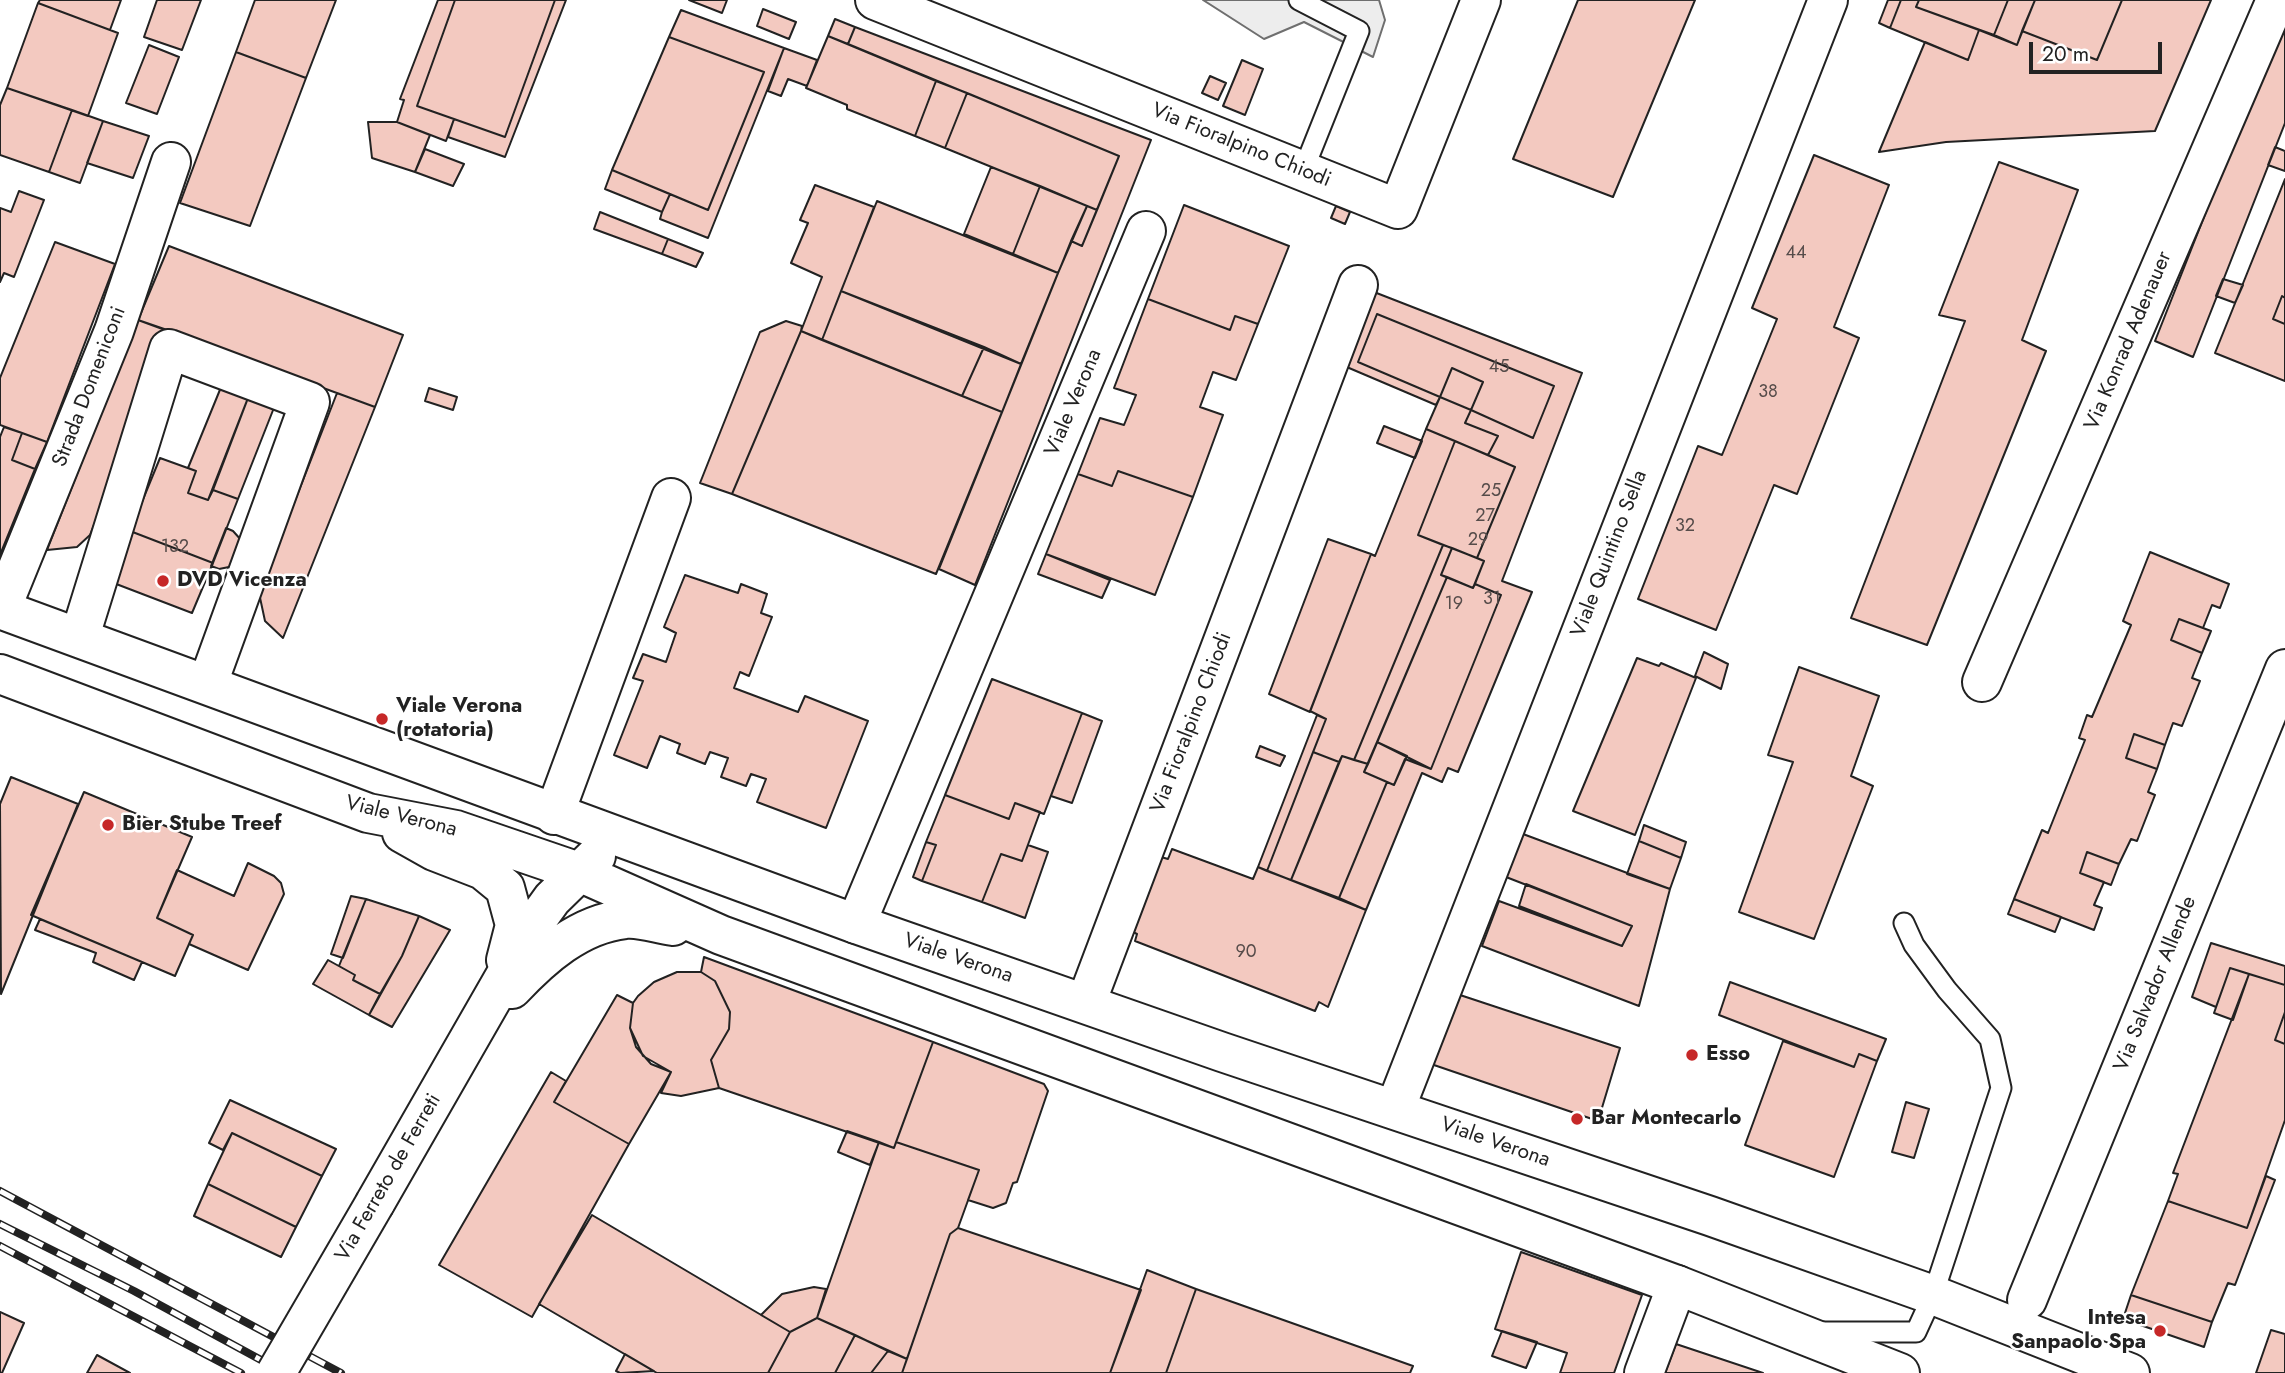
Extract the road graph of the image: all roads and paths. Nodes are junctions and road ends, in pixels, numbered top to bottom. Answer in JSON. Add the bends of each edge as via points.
{"nodes":[{"id":1,"x":875,"y":0,"type":"edge"},
{"id":2,"x":1299,"y":0,"type":"edge"},
{"id":3,"x":1481,"y":0,"type":"edge"},
{"id":4,"x":1828,"y":0,"type":"edge"},
{"id":5,"x":2276,"y":0,"type":"edge"},
{"id":6,"x":171,"y":162,"type":"dead end"},
{"id":7,"x":1304,"y":171,"type":"junction"},
{"id":8,"x":1146,"y":231,"type":"dead end"},
{"id":9,"x":1358,"y":285,"type":"dead end"},
{"id":10,"x":671,"y":498,"type":"dead end"},
{"id":11,"x":1,"y":609,"type":"edge"},
{"id":12,"x":80,"y":636,"type":"junction"},
{"id":13,"x":2285,"y":669,"type":"edge"},
{"id":14,"x":0,"y":674,"type":"edge"},
{"id":15,"x":1982,"y":682,"type":"dead end"},
{"id":16,"x":208,"y":683,"type":"junction"},
{"id":17,"x":368,"y":813,"type":"junction"},
{"id":18,"x":554,"y":815,"type":"junction"},
{"id":19,"x":579,"y":872,"type":"junction"},
{"id":20,"x":741,"y":882,"type":"junction"},
{"id":21,"x":1904,"y":923,"type":"dead end"},
{"id":22,"x":856,"y":924,"type":"junction"},
{"id":23,"x":721,"y":935,"type":"junction"},
{"id":24,"x":500,"y":982,"type":"junction"},
{"id":25,"x":1086,"y":1003,"type":"junction"},
{"id":26,"x":477,"y":1026,"type":"junction"},
{"id":27,"x":1395,"y":1109,"type":"junction"},
{"id":28,"x":1677,"y":1285,"type":"junction"},
{"id":29,"x":1933,"y":1295,"type":"junction"},
{"id":30,"x":2026,"y":1300,"type":"dead end"},
{"id":31,"x":1792,"y":1332,"type":"junction"},
{"id":32,"x":276,"y":1373,"type":"edge"},
{"id":33,"x":1644,"y":1373,"type":"edge"},
{"id":34,"x":1900,"y":1373,"type":"edge"},
{"id":35,"x":2130,"y":1373,"type":"edge"}],
"edges":[{"from":1,"to":7,"type":"street","name":"Via Fioralpino Chiodi"},
{"from":2,"to":7,"type":"lane","via":[[1359,31]]},
{"from":3,"to":7,"type":"street","name":"Via Fioralpino Chiodi","via":[[1398,209]]},
{"from":4,"to":27,"type":"street","name":"Viale Quintino Sella"},
{"from":5,"to":15,"type":"street","name":"Via Konrad Adenauer"},
{"from":6,"to":11,"type":"street","name":"Strada Domeniconi","via":[[114,331]]},
{"from":8,"to":22,"type":"street","name":"Viale Verona"},
{"from":9,"to":25,"type":"street","name":"Via Fioralpino Chiodi"},
{"from":10,"to":18,"type":"street"},
{"from":11,"to":12,"type":"street","name":"Viale Verona"},
{"from":12,"to":16,"type":"street","name":"Viale Verona"},
{"from":12,"to":16,"type":"street","via":[[169,349],[310,402]]},
{"from":13,"to":30,"type":"street","name":"Via Salvador Allende"},
{"from":14,"to":17,"type":"street","name":"Viale Verona"},
{"from":16,"to":18,"type":"street","name":"Viale Verona"},
{"from":17,"to":19,"type":"street","name":"Viale Verona","via":[[456,830]]},
{"from":17,"to":24,"type":"street","name":"Via Ferreto de Ferreti","via":[[483,870],[505,888],[515,925]]},
{"from":18,"to":20,"type":"street","name":"Viale Verona"},
{"from":19,"to":20,"type":"street","name":"Via Ferreto de Ferreti","via":[[593,857],[621,853]]},
{"from":19,"to":23,"type":"street","name":"Viale Verona"},
{"from":19,"to":24,"type":"street","name":"Via Ferreto de Ferreti","via":[[539,917]]},
{"from":20,"to":22,"type":"street","name":"Viale Verona"},
{"from":21,"to":29,"type":"lane","via":[[1947,990],[1990,1039],[2001,1088]]},
{"from":22,"to":25,"type":"street","name":"Viale Verona"},
{"from":23,"to":26,"type":"street","name":"Viale Verona","via":[[626,918],[589,929],[550,952]]},
{"from":23,"to":28,"type":"street","name":"Viale Verona"},
{"from":24,"to":26,"type":"street","name":"Via Ferreto de Ferreti"},
{"from":25,"to":27,"type":"street","name":"Viale Verona"},
{"from":26,"to":32,"type":"street","name":"Via Ferreto de Ferreti","bridge":true},
{"from":27,"to":29,"type":"street","name":"Viale Verona"},
{"from":28,"to":31,"type":"street","name":"Viale Verona"},
{"from":28,"to":33,"type":"street"},
{"from":29,"to":31,"type":"lane","via":[[1916,1332]]},
{"from":29,"to":35,"type":"street","name":"Viale Verona"},
{"from":31,"to":34,"type":"street","name":"Viale Verona"}]}
